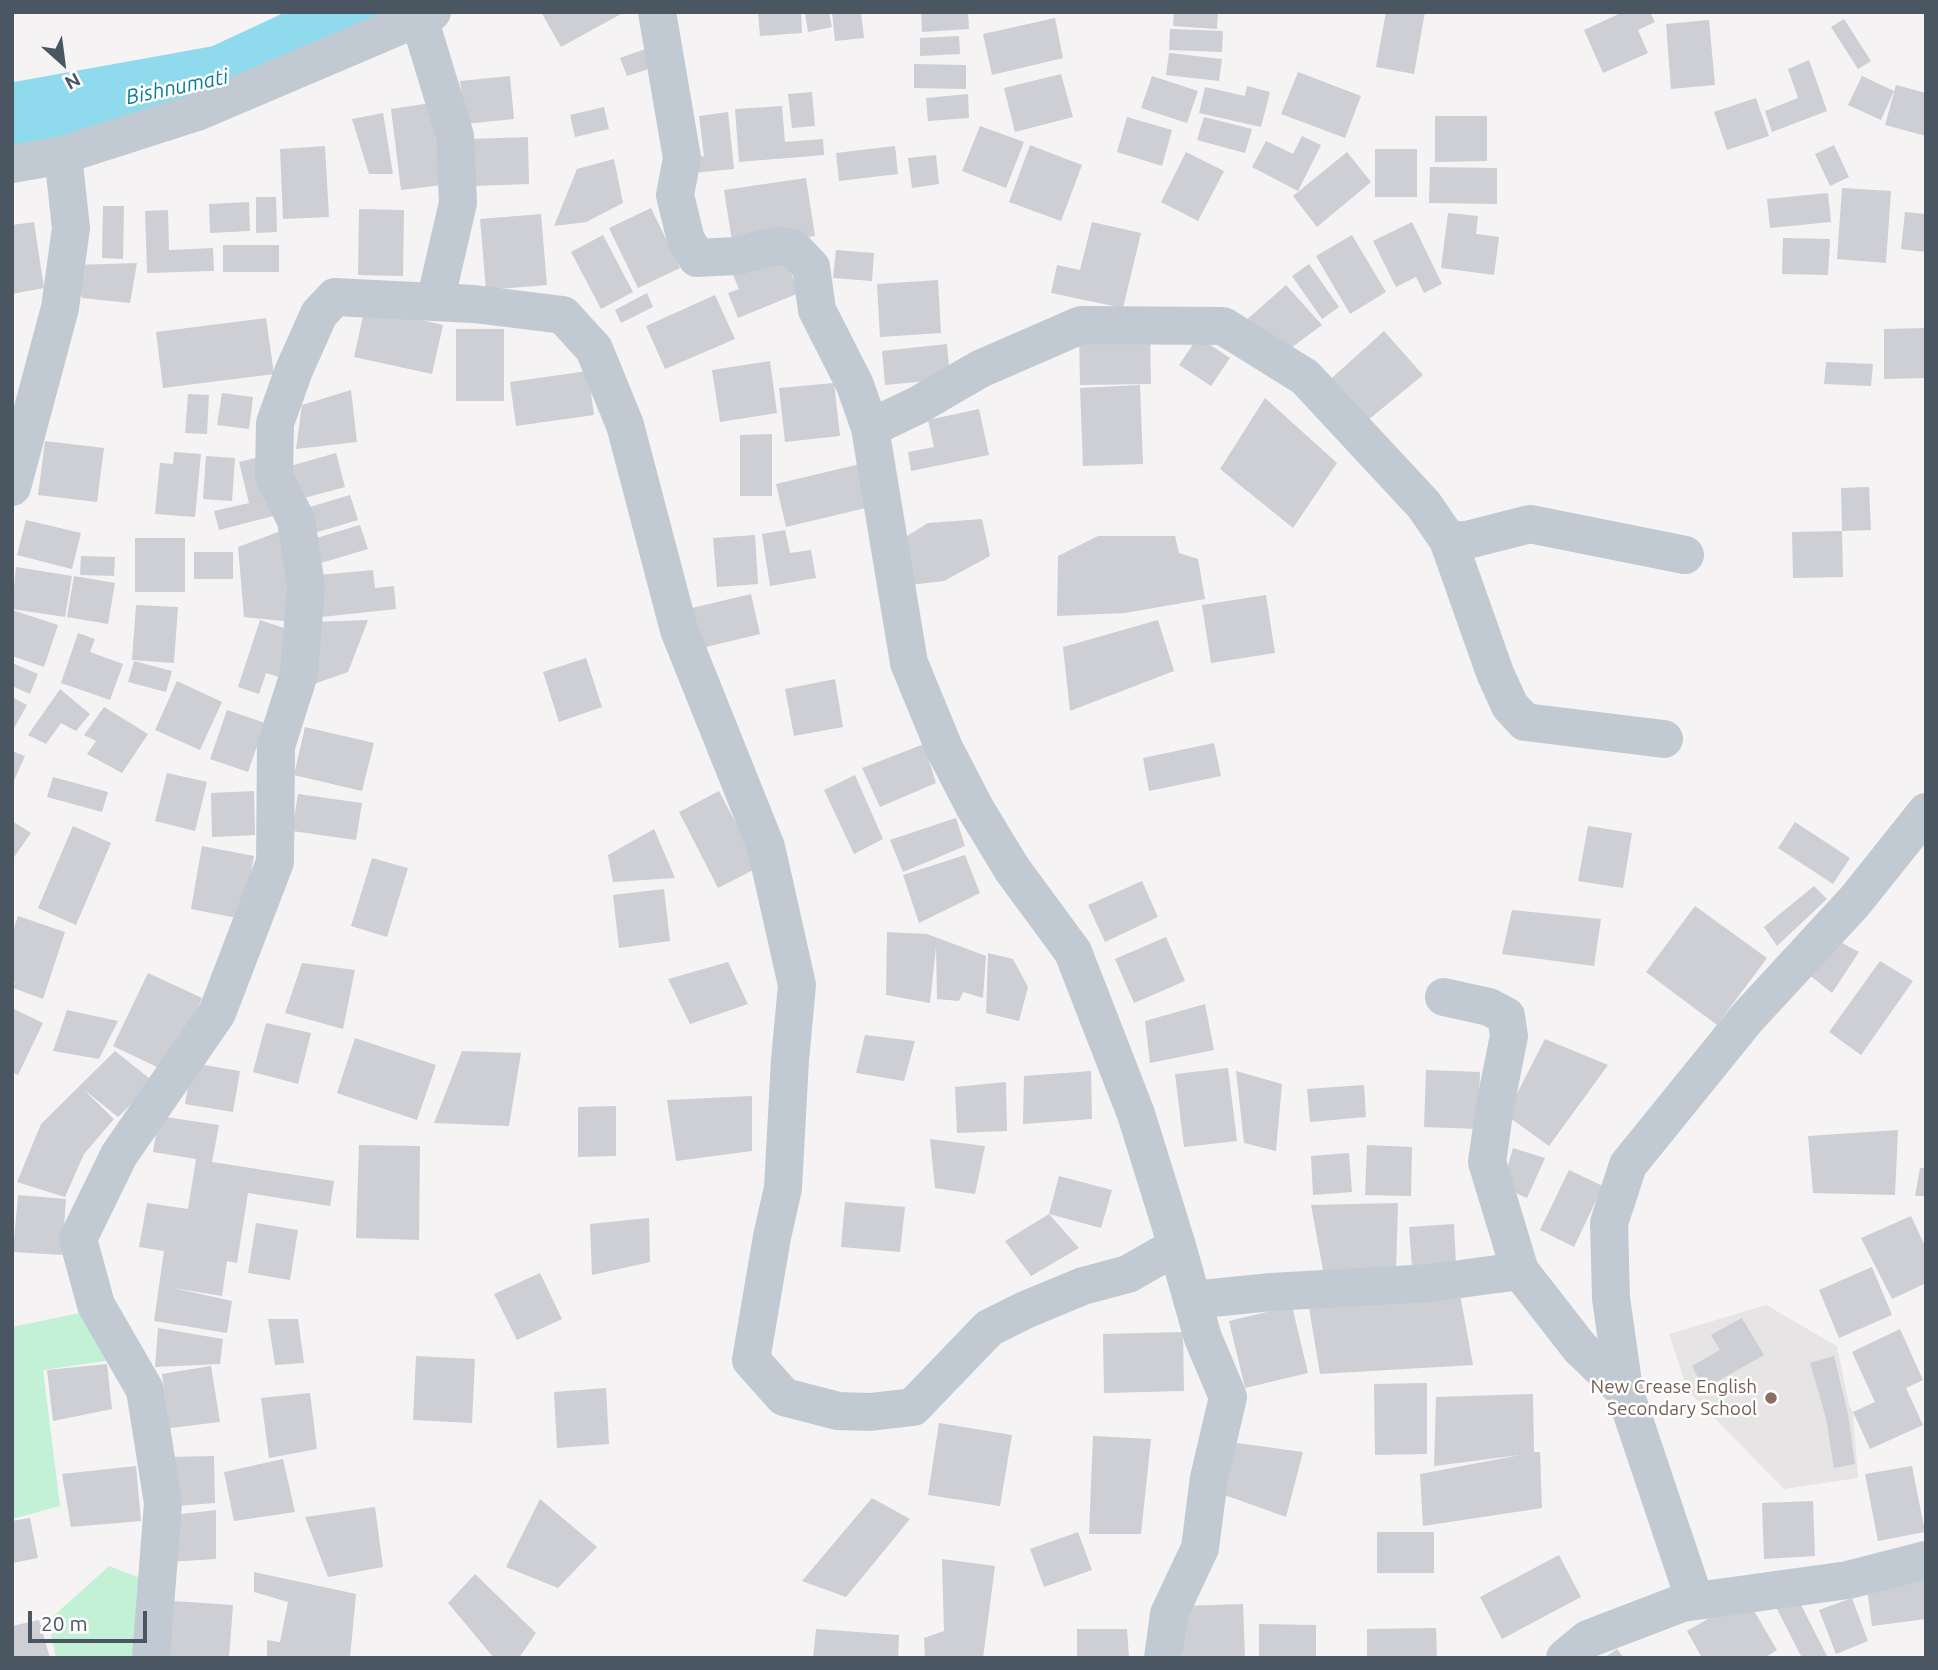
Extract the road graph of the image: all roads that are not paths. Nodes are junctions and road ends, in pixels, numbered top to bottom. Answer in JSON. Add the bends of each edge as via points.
{"nodes":[{"id":1,"x":657,"y":12,"type":"edge"},
{"id":2,"x":425,"y":15,"type":"edge"},
{"id":3,"x":63,"y":155,"type":"junction"},
{"id":4,"x":12,"y":164,"type":"edge"},
{"id":5,"x":435,"y":302,"type":"junction"},
{"id":6,"x":870,"y":428,"type":"junction"},
{"id":7,"x":12,"y":487,"type":"edge"},
{"id":8,"x":1448,"y":540,"type":"junction"},
{"id":9,"x":1685,"y":555,"type":"dead end"},
{"id":10,"x":1664,"y":739,"type":"dead end"},
{"id":11,"x":1926,"y":812,"type":"edge"},
{"id":12,"x":1444,"y":997,"type":"dead end"},
{"id":13,"x":1177,"y":1246,"type":"junction"},
{"id":14,"x":1520,"y":1271,"type":"junction"},
{"id":15,"x":1192,"y":1300,"type":"junction"},
{"id":16,"x":1624,"y":1390,"type":"junction"},
{"id":17,"x":1926,"y":1560,"type":"edge"},
{"id":18,"x":1695,"y":1601,"type":"junction"},
{"id":19,"x":150,"y":1658,"type":"edge"},
{"id":20,"x":1163,"y":1658,"type":"edge"},
{"id":21,"x":1565,"y":1658,"type":"edge"}],
"edges":[{"from":1,"to":6,"type":"street","via":[[682,158],[675,195],[686,240],[697,258],[736,256],[775,246],[793,248],[811,267],[817,310],[855,385]]},
{"from":2,"to":3,"type":"street","via":[[197,112]]},
{"from":2,"to":5,"type":"street","via":[[454,136],[458,203]]},
{"from":3,"to":4,"type":"street"},
{"from":3,"to":7,"type":"street","via":[[71,228],[60,308]]},
{"from":5,"to":13,"type":"street","via":[[563,315],[594,349],[625,425],[679,630],[766,847],[797,985],[783,1188],[751,1360],[784,1397],[838,1411],[913,1407],[989,1328],[1083,1286],[1128,1274]]},
{"from":5,"to":19,"type":"street","via":[[335,297],[319,314],[294,370],[275,423],[274,477],[296,520],[306,586],[299,674],[276,746],[275,862],[217,1013],[120,1156],[78,1239],[96,1305],[145,1390],[163,1503]]},
{"from":6,"to":8,"type":"street","via":[[980,369],[1081,325],[1223,326],[1305,377],[1424,505]]},
{"from":6,"to":13,"type":"street","via":[[909,663],[975,808],[1012,869],[1073,952],[1136,1114]]},
{"from":8,"to":9,"type":"street","via":[[1530,524]]},
{"from":8,"to":10,"type":"street","via":[[1495,673],[1510,706],[1525,722]]},
{"from":11,"to":16,"type":"street","via":[[1855,901],[1747,1018],[1628,1165],[1609,1223],[1611,1298]]},
{"from":12,"to":14,"type":"street","via":[[1489,1007],[1506,1016],[1510,1036],[1487,1162]]},
{"from":13,"to":15,"type":"street"},
{"from":14,"to":15,"type":"street","via":[[1430,1283]]},
{"from":14,"to":16,"type":"street","via":[[1580,1348]]},
{"from":15,"to":20,"type":"street","via":[[1228,1397],[1209,1478],[1200,1548],[1169,1614]]},
{"from":16,"to":18,"type":"street"},
{"from":17,"to":18,"type":"street","via":[[1847,1580]]},
{"from":18,"to":21,"type":"street","via":[[1588,1639]]}]}
